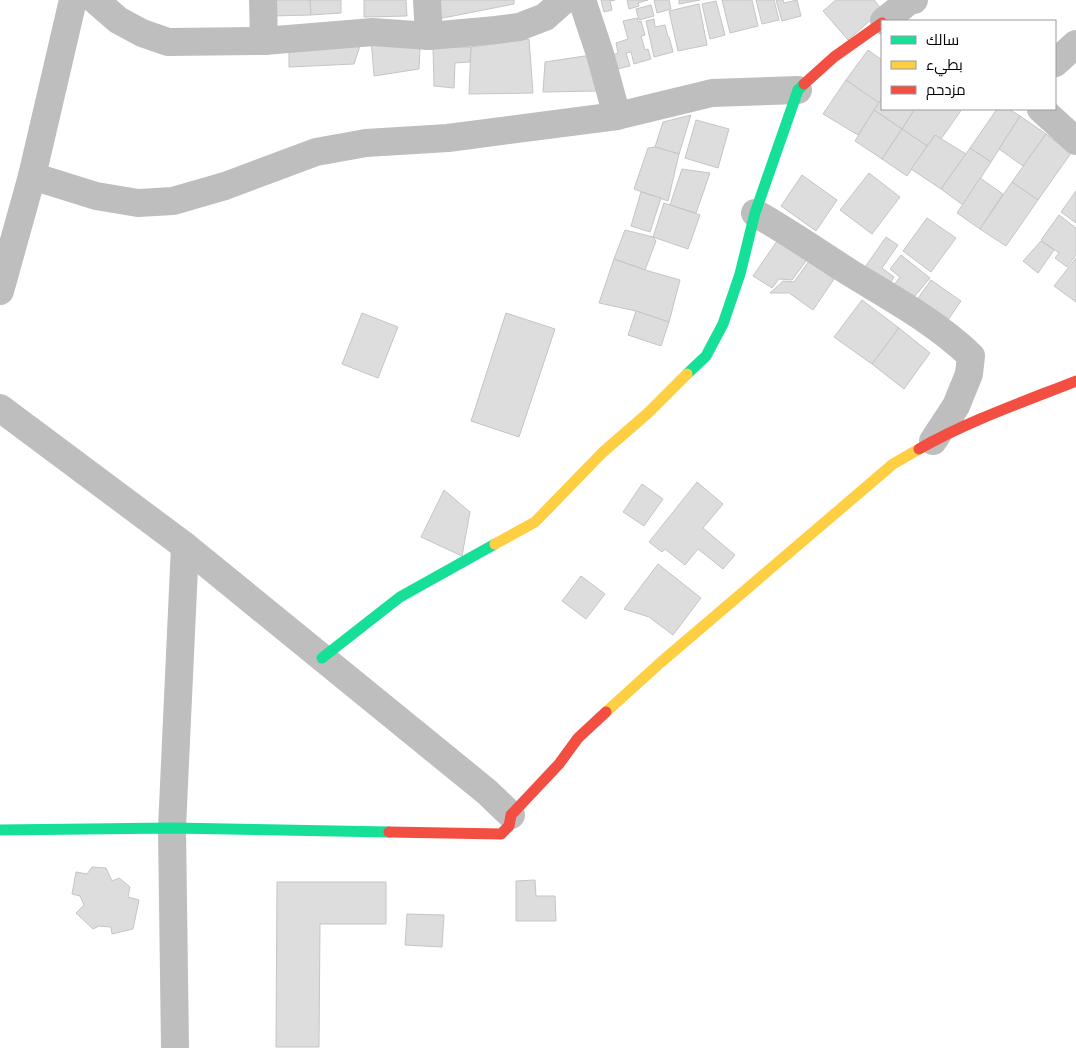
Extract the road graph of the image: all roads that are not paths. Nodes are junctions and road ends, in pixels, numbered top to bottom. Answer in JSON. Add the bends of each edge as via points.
{"nodes":[{"id":1,"x":72,"y":0,"type":"edge"},
{"id":2,"x":95,"y":0,"type":"edge"},
{"id":3,"x":263,"y":0,"type":"edge"},
{"id":4,"x":427,"y":0,"type":"edge"},
{"id":5,"x":564,"y":0,"type":"edge"},
{"id":6,"x":582,"y":0,"type":"edge"},
{"id":7,"x":910,"y":6,"type":"edge"},
{"id":8,"x":886,"y":20,"type":"edge"},
{"id":9,"x":881,"y":23,"type":"edge"},
{"id":10,"x":429,"y":36,"type":"junction"},
{"id":11,"x":264,"y":41,"type":"junction"},
{"id":12,"x":1076,"y":44,"type":"edge"},
{"id":13,"x":1056,"y":62,"type":"edge"},
{"id":14,"x":798,"y":90,"type":"junction"},
{"id":15,"x":1042,"y":110,"type":"edge"},
{"id":16,"x":617,"y":116,"type":"junction"},
{"id":17,"x":1076,"y":141,"type":"edge"},
{"id":18,"x":32,"y":176,"type":"junction"},
{"id":19,"x":755,"y":213,"type":"junction"},
{"id":20,"x":0,"y":291,"type":"edge"},
{"id":21,"x":1076,"y":381,"type":"edge"},
{"id":22,"x":0,"y":408,"type":"edge"},
{"id":23,"x":933,"y":441,"type":"junction"},
{"id":24,"x":185,"y":546,"type":"junction"},
{"id":25,"x":322,"y":658,"type":"junction"},
{"id":26,"x":511,"y":815,"type":"junction"},
{"id":27,"x":172,"y":828,"type":"junction"},
{"id":28,"x":0,"y":830,"type":"edge"},
{"id":29,"x":175,"y":1048,"type":"edge"}],
"edges":[{"from":1,"to":18,"type":"street"},
{"from":2,"to":11,"type":"street","via":[[118,20],[168,42]]},
{"from":3,"to":11,"type":"street"},
{"from":4,"to":10,"type":"street"},
{"from":5,"to":10,"type":"street","via":[[545,17],[519,27]]},
{"from":6,"to":16,"type":"street"},
{"from":7,"to":8,"type":"street"},
{"from":9,"to":14,"type":"street","via":[[834,57]]},
{"from":10,"to":11,"type":"street","via":[[373,32]]},
{"from":12,"to":13,"type":"street"},
{"from":14,"to":16,"type":"street","via":[[712,93]]},
{"from":14,"to":19,"type":"street"},
{"from":15,"to":17,"type":"street"},
{"from":16,"to":18,"type":"street","via":[[448,138],[366,143],[316,152],[225,186],[173,201],[138,203],[96,196]]},
{"from":18,"to":20,"type":"street"},
{"from":19,"to":23,"type":"street","via":[[908,309],[971,356],[969,374],[956,406]]},
{"from":19,"to":25,"type":"street","via":[[740,274],[722,324],[706,356],[603,452],[535,522],[400,598]]},
{"from":21,"to":23,"type":"street"},
{"from":22,"to":24,"type":"street"},
{"from":23,"to":26,"type":"street","via":[[893,464],[660,663],[578,738],[560,764]]},
{"from":24,"to":25,"type":"street"},
{"from":24,"to":27,"type":"street"},
{"from":25,"to":26,"type":"street"},
{"from":26,"to":27,"type":"street","via":[[509,826],[501,834]]},
{"from":27,"to":28,"type":"street"},
{"from":27,"to":29,"type":"street"}]}
